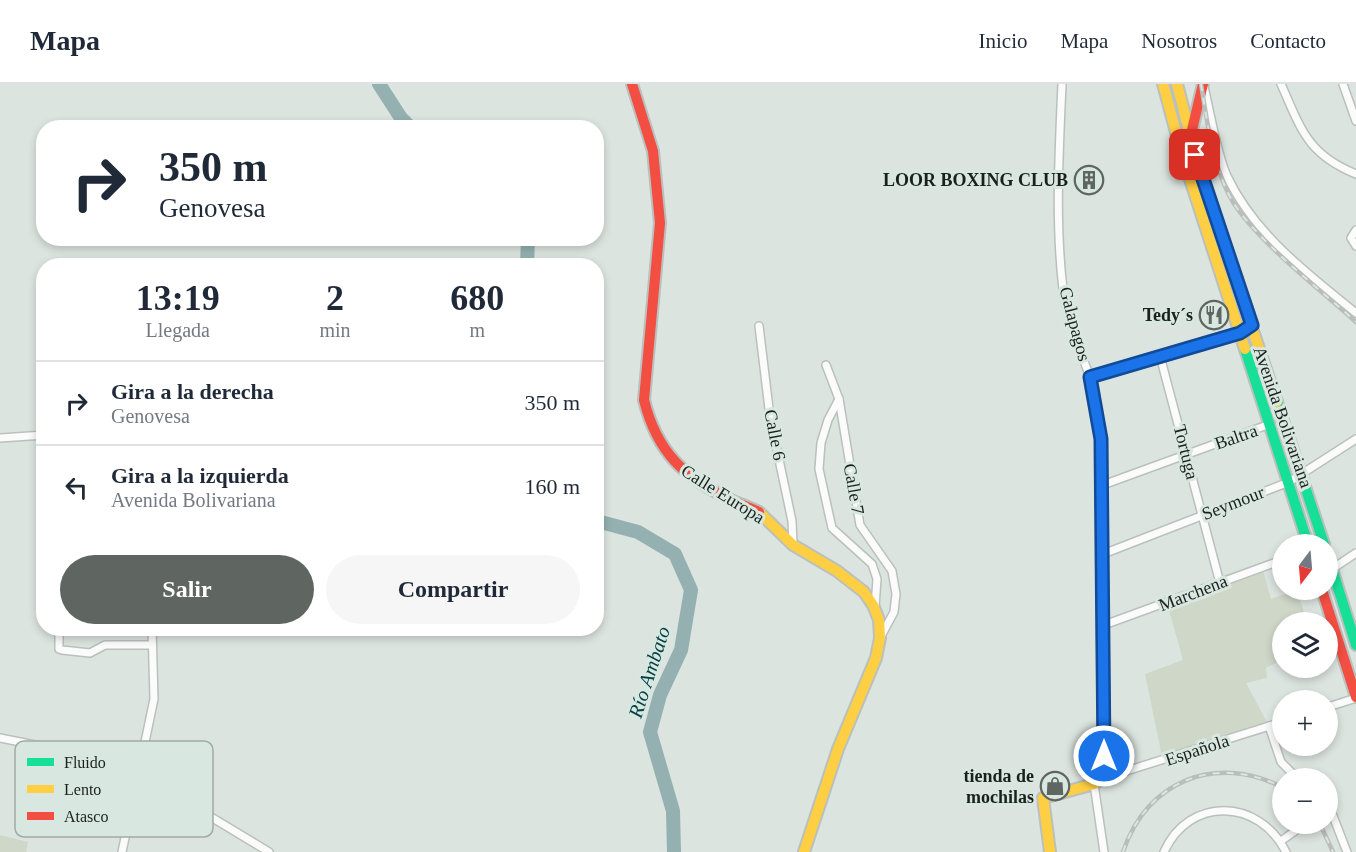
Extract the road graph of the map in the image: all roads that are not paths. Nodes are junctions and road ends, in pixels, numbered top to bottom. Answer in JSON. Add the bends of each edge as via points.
{"nodes":[{"id":1,"x":632,"y":84,"type":"edge"},
{"id":2,"x":1062,"y":84,"type":"edge"},
{"id":3,"x":1163,"y":84,"type":"edge"},
{"id":4,"x":1177,"y":84,"type":"edge"},
{"id":5,"x":1203,"y":84,"type":"edge"},
{"id":6,"x":1281,"y":84,"type":"edge"},
{"id":7,"x":1343,"y":84,"type":"edge"},
{"id":8,"x":1356,"y":121,"type":"edge"},
{"id":9,"x":1190,"y":137,"type":"junction"},
{"id":10,"x":1356,"y":174,"type":"edge"},
{"id":11,"x":1356,"y":230,"type":"edge"},
{"id":12,"x":1356,"y":246,"type":"edge"},
{"id":13,"x":1356,"y":313,"type":"edge"},
{"id":14,"x":1252,"y":325,"type":"junction"},
{"id":15,"x":759,"y":326,"type":"dead end"},
{"id":16,"x":1240,"y":333,"type":"junction"},
{"id":17,"x":1160,"y":356,"type":"junction"},
{"id":18,"x":826,"y":365,"type":"dead end"},
{"id":19,"x":1090,"y":377,"type":"junction"},
{"id":20,"x":839,"y":399,"type":"junction"},
{"id":21,"x":1270,"y":424,"type":"junction"},
{"id":22,"x":36,"y":436,"type":"edge"},
{"id":23,"x":0,"y":438,"type":"edge"},
{"id":24,"x":1356,"y":440,"type":"edge"},
{"id":25,"x":1187,"y":453,"type":"junction"},
{"id":26,"x":1302,"y":474,"type":"junction"},
{"id":27,"x":1289,"y":482,"type":"junction"},
{"id":28,"x":1100,"y":486,"type":"junction"},
{"id":29,"x":1201,"y":516,"type":"junction"},
{"id":30,"x":1305,"y":534,"type":"edge"},
{"id":31,"x":1321,"y":534,"type":"edge"},
{"id":32,"x":793,"y":544,"type":"junction"},
{"id":33,"x":1356,"y":553,"type":"edge"},
{"id":34,"x":1103,"y":554,"type":"junction"},
{"id":35,"x":1272,"y":564,"type":"edge"},
{"id":36,"x":1338,"y":565,"type":"edge"},
{"id":37,"x":1220,"y":582,"type":"junction"},
{"id":38,"x":1338,"y":588,"type":"edge"},
{"id":39,"x":1325,"y":600,"type":"edge"},
{"id":40,"x":875,"y":607,"type":"junction"},
{"id":41,"x":1104,"y":625,"type":"junction"},
{"id":42,"x":59,"y":636,"type":"edge"},
{"id":43,"x":152,"y":636,"type":"edge"},
{"id":44,"x":880,"y":638,"type":"junction"},
{"id":45,"x":152,"y":645,"type":"junction"},
{"id":46,"x":1356,"y":645,"type":"edge"},
{"id":47,"x":1356,"y":698,"type":"edge"},
{"id":48,"x":1338,"y":704,"type":"edge"},
{"id":49,"x":1272,"y":725,"type":"edge"},
{"id":50,"x":1269,"y":726,"type":"junction"},
{"id":51,"x":0,"y":738,"type":"edge"},
{"id":52,"x":15,"y":741,"type":"edge"},
{"id":53,"x":145,"y":741,"type":"edge"},
{"id":54,"x":1287,"y":768,"type":"edge"},
{"id":55,"x":1099,"y":781,"type":"junction"},
{"id":56,"x":213,"y":816,"type":"edge"},
{"id":57,"x":1338,"y":830,"type":"edge"},
{"id":58,"x":1291,"y":834,"type":"edge"},
{"id":59,"x":125,"y":837,"type":"edge"},
{"id":60,"x":1281,"y":841,"type":"junction"},
{"id":61,"x":122,"y":852,"type":"edge"},
{"id":62,"x":269,"y":852,"type":"edge"},
{"id":63,"x":804,"y":852,"type":"edge"},
{"id":64,"x":1050,"y":852,"type":"edge"},
{"id":65,"x":1104,"y":852,"type":"edge"},
{"id":66,"x":1164,"y":852,"type":"edge"},
{"id":67,"x":1286,"y":852,"type":"edge"},
{"id":68,"x":1347,"y":852,"type":"edge"}],
"edges":[{"from":1,"to":32,"type":"street","name":"Calle Europa","via":[[653,151],[660,223],[644,400],[648,422],[666,455],[678,467],[762,514]]},
{"from":2,"to":19,"type":"street","name":"Galapagos","via":[[1059,192],[1063,290]]},
{"from":3,"to":16,"type":"street","name":"Avenida Bolivariana"},
{"from":4,"to":9,"type":"street","name":"Avenida Bolivariana"},
{"from":5,"to":9,"type":"street"},
{"from":5,"to":13,"type":"street","via":[[1226,174],[1243,205],[1308,275]]},
{"from":6,"to":10,"type":"street","via":[[1307,140],[1334,165]]},
{"from":7,"to":8,"type":"street"},
{"from":9,"to":14,"type":"street","name":"Avenida Bolivariana"},
{"from":11,"to":12,"type":"street","via":[[1351,238]]},
{"from":14,"to":16,"type":"street"},
{"from":14,"to":26,"type":"street","name":"Avenida Bolivariana"},
{"from":15,"to":32,"type":"street","name":"Calle 6","via":[[770,417],[792,521]]},
{"from":16,"to":17,"type":"street"},
{"from":16,"to":21,"type":"street","name":"Avenida Bolivariana"},
{"from":17,"to":19,"type":"street"},
{"from":17,"to":25,"type":"street","name":"Tortuga"},
{"from":18,"to":20,"type":"street","name":"Calle 7"},
{"from":19,"to":28,"type":"street","name":"Galapagos","via":[[1101,439]]},
{"from":20,"to":40,"type":"street","via":[[821,443],[819,469],[832,528],[872,564],[878,591]]},
{"from":20,"to":44,"type":"street","name":"Calle 7","via":[[860,525],[892,571],[896,594],[894,612]]},
{"from":21,"to":25,"type":"street","name":"Baltra"},
{"from":21,"to":27,"type":"street","name":"Avenida Bolivariana"},
{"from":22,"to":23,"type":"street"},
{"from":24,"to":26,"type":"street","name":"Seymour"},
{"from":25,"to":28,"type":"street","name":"Baltra"},
{"from":25,"to":29,"type":"street","name":"Tortuga"},
{"from":26,"to":27,"type":"street","name":"Seymour"},
{"from":26,"to":31,"type":"street","name":"Avenida Bolivariana"},
{"from":27,"to":29,"type":"street","name":"Seymour"},
{"from":27,"to":30,"type":"street","name":"Avenida Bolivariana"},
{"from":28,"to":34,"type":"street","name":"Galapagos"},
{"from":29,"to":34,"type":"street","name":"Seymour"},
{"from":29,"to":37,"type":"street","name":"Tortuga"},
{"from":32,"to":40,"type":"street","name":"Calle Europa","via":[[843,574]]},
{"from":33,"to":36,"type":"street"},
{"from":34,"to":41,"type":"street","name":"Galapagos"},
{"from":35,"to":37,"type":"street","name":"Marchena"},
{"from":37,"to":41,"type":"street","name":"Marchena"},
{"from":38,"to":46,"type":"street"},
{"from":39,"to":47,"type":"street"},
{"from":40,"to":44,"type":"street"},
{"from":41,"to":55,"type":"street","name":"Galapagos"},
{"from":42,"to":45,"type":"street","via":[[59,649],[90,653],[105,645]]},
{"from":43,"to":45,"type":"street"},
{"from":44,"to":63,"type":"street"},
{"from":45,"to":53,"type":"street","via":[[154,699]]},
{"from":47,"to":48,"type":"street"},
{"from":49,"to":50,"type":"street","name":"Española"},
{"from":50,"to":54,"type":"street","via":[[1281,762]]},
{"from":50,"to":55,"type":"street","name":"Española"},
{"from":51,"to":52,"type":"street"},
{"from":55,"to":64,"type":"street","name":"Española","via":[[1043,798]]},
{"from":55,"to":65,"type":"street"},
{"from":56,"to":62,"type":"street"},
{"from":57,"to":68,"type":"street"},
{"from":58,"to":60,"type":"street"},
{"from":59,"to":61,"type":"street"},
{"from":60,"to":66,"type":"street","via":[[1271,829],[1247,814],[1218,811],[1189,819]]},
{"from":60,"to":67,"type":"street"}]}
